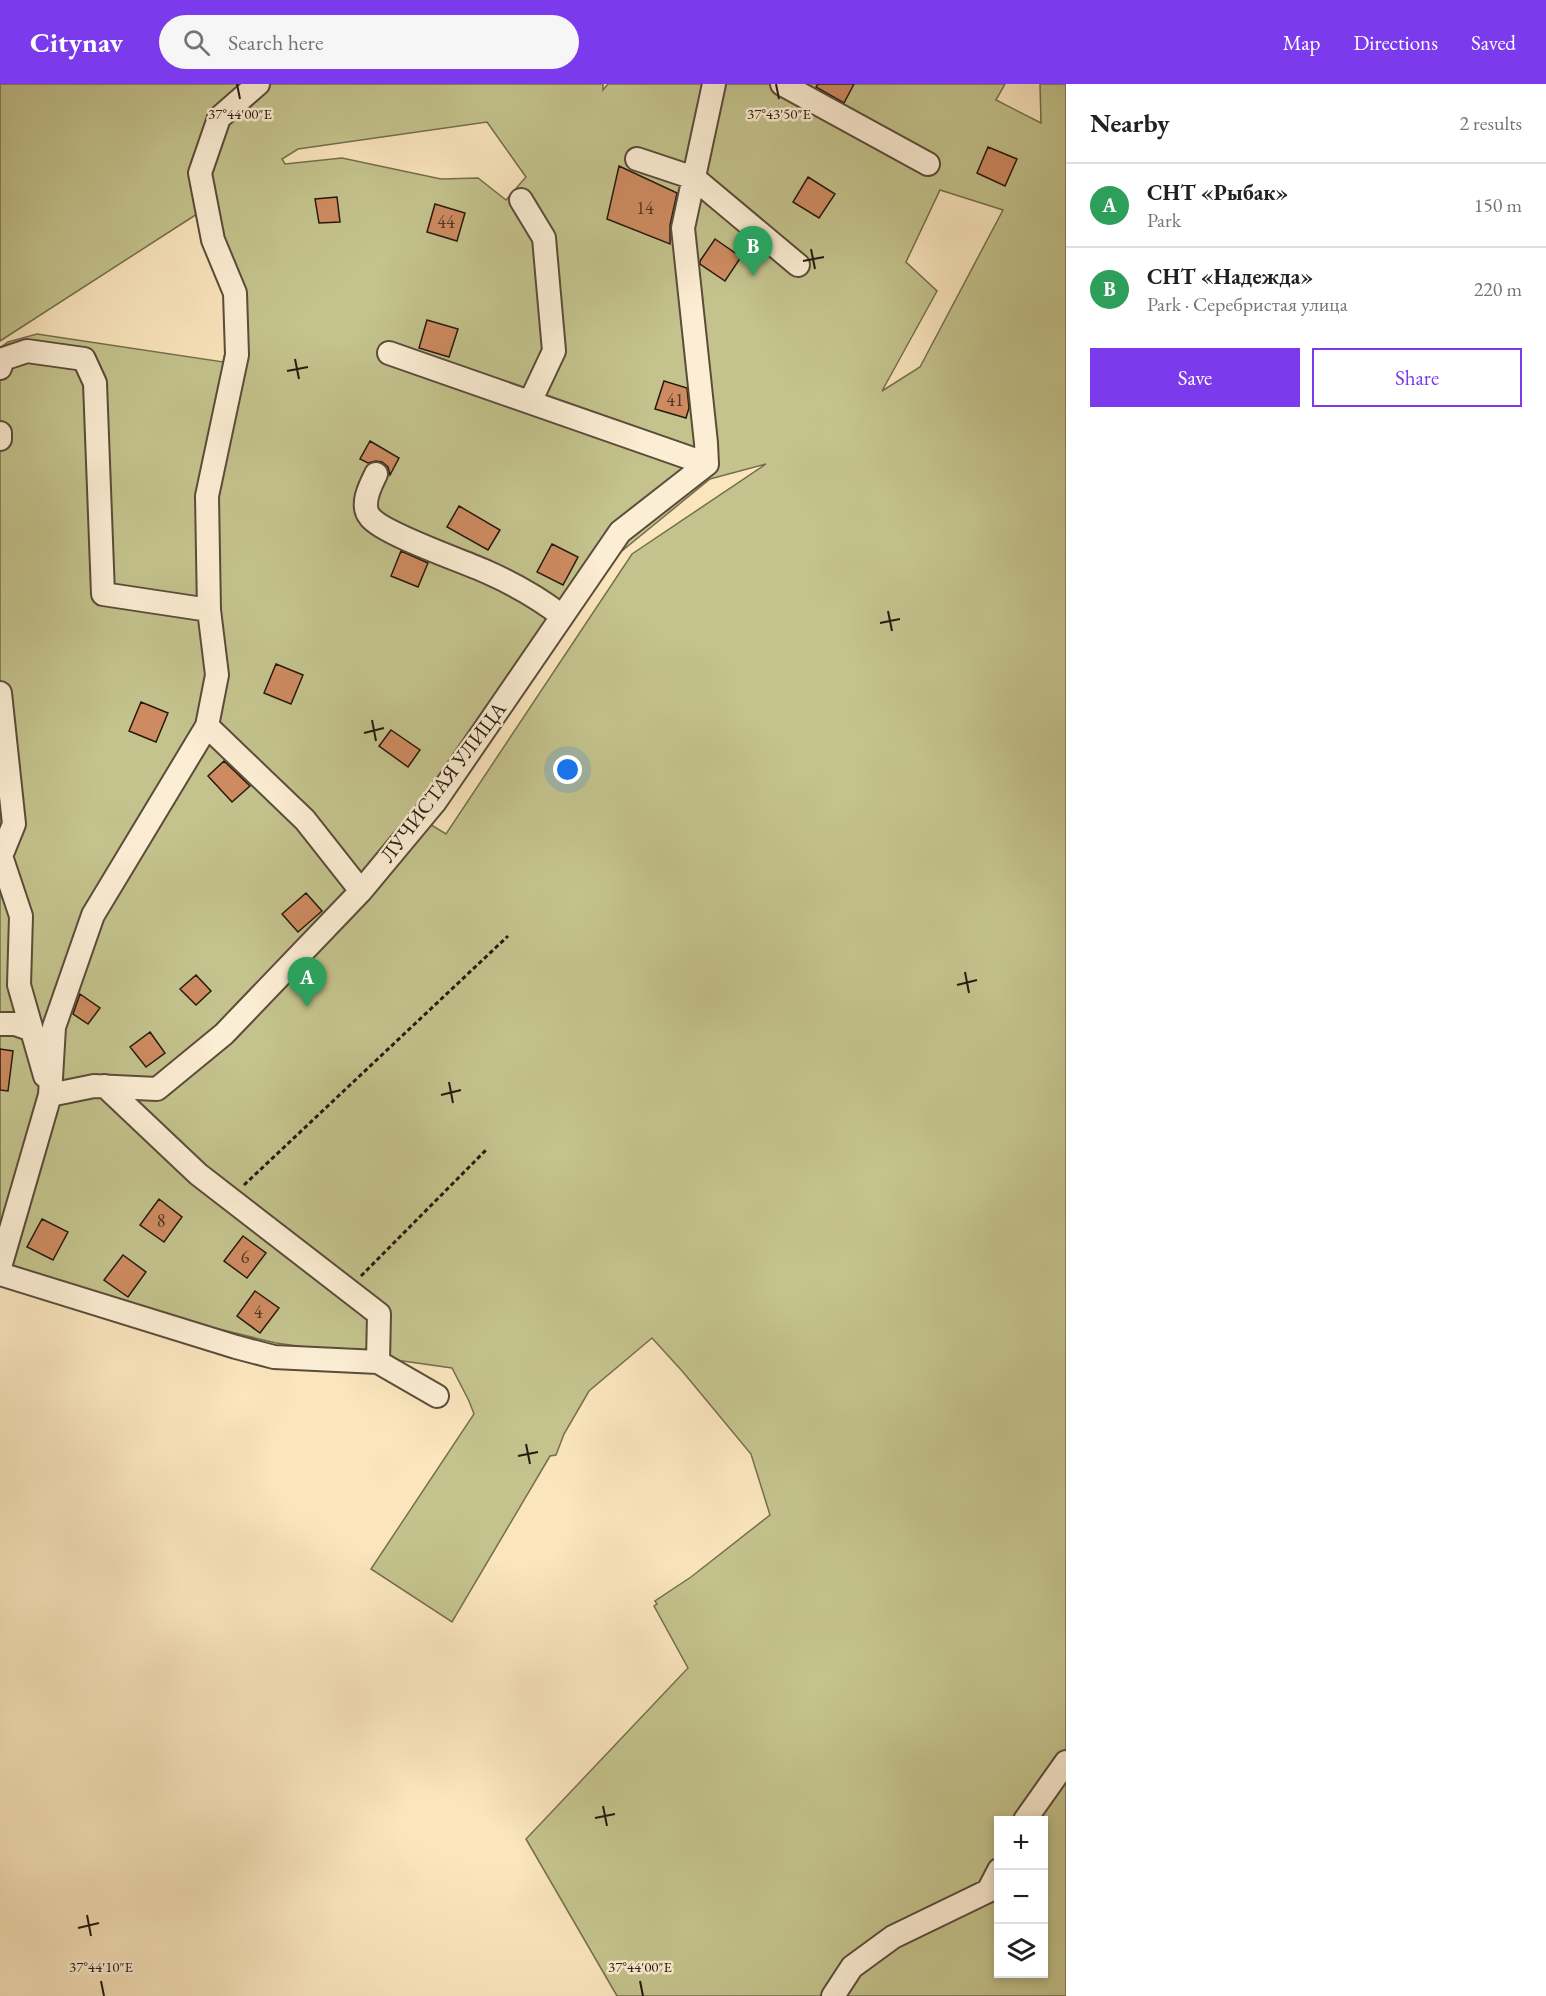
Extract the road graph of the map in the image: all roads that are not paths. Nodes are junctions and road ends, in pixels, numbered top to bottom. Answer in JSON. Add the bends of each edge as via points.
{"nodes":[{"id":1,"x":258,"y":84,"type":"edge"},
{"id":2,"x":714,"y":84,"type":"edge"},
{"id":3,"x":782,"y":84,"type":"edge"},
{"id":4,"x":637,"y":159,"type":"dead end"},
{"id":5,"x":928,"y":164,"type":"dead end"},
{"id":6,"x":694,"y":178,"type":"junction"},
{"id":7,"x":521,"y":200,"type":"dead end"},
{"id":8,"x":798,"y":265,"type":"dead end"},
{"id":9,"x":389,"y":352,"type":"dead end"},
{"id":10,"x":0,"y":368,"type":"edge"},
{"id":11,"x":530,"y":402,"type":"junction"},
{"id":12,"x":0,"y":433,"type":"edge"},
{"id":13,"x":0,"y":439,"type":"edge"},
{"id":14,"x":707,"y":453,"type":"junction"},
{"id":15,"x":376,"y":474,"type":"dead end"},
{"id":16,"x":209,"y":610,"type":"junction"},
{"id":17,"x":562,"y":616,"type":"junction"},
{"id":18,"x":0,"y":693,"type":"edge"},
{"id":19,"x":207,"y":726,"type":"junction"},
{"id":20,"x":361,"y":891,"type":"junction"},
{"id":21,"x":0,"y":1024,"type":"edge"},
{"id":22,"x":32,"y":1030,"type":"junction"},
{"id":23,"x":105,"y":1086,"type":"junction"},
{"id":24,"x":50,"y":1095,"type":"junction"},
{"id":25,"x":0,"y":1267,"type":"edge"},
{"id":26,"x":0,"y":1274,"type":"edge"},
{"id":27,"x":378,"y":1362,"type":"junction"},
{"id":28,"x":437,"y":1396,"type":"dead end"},
{"id":29,"x":1066,"y":1762,"type":"edge"},
{"id":30,"x":1028,"y":1816,"type":"edge"},
{"id":31,"x":994,"y":1880,"type":"edge"},
{"id":32,"x":834,"y":1996,"type":"edge"}],
"edges":[{"from":1,"to":16,"type":"street","via":[[219,118],[200,173],[213,240],[235,293],[237,355],[207,496]]},
{"from":2,"to":6,"type":"street"},
{"from":3,"to":5,"type":"street"},
{"from":4,"to":6,"type":"street"},
{"from":6,"to":8,"type":"street"},
{"from":6,"to":14,"type":"street","via":[[683,228]]},
{"from":7,"to":11,"type":"street","via":[[544,238],[554,351]]},
{"from":9,"to":11,"type":"street"},
{"from":10,"to":16,"type":"street","via":[[3,359],[27,351],[84,359],[95,383],[103,594]]},
{"from":11,"to":14,"type":"street"},
{"from":12,"to":13,"type":"street"},
{"from":14,"to":17,"type":"street","name":"ЛУЧИСТАЯ УЛИЦА","via":[[620,532]]},
{"from":15,"to":17,"type":"street","via":[[364,505],[370,517],[386,529],[539,598]]},
{"from":16,"to":19,"type":"street","via":[[217,675]]},
{"from":17,"to":20,"type":"street","name":"ЛУЧИСТАЯ УЛИЦА","via":[[435,802]]},
{"from":18,"to":22,"type":"street","via":[[14,824],[2,856],[21,916],[19,985]]},
{"from":19,"to":20,"type":"street","via":[[305,820]]},
{"from":19,"to":24,"type":"street","via":[[93,915],[54,1027]]},
{"from":20,"to":23,"type":"street","name":"ЛУЧИСТАЯ УЛИЦА","via":[[224,1034],[157,1089]]},
{"from":21,"to":22,"type":"street"},
{"from":22,"to":24,"type":"street"},
{"from":23,"to":24,"type":"street","name":"ЛУЧИСТАЯ УЛИЦА"},
{"from":23,"to":27,"type":"street","via":[[198,1174],[379,1314]]},
{"from":24,"to":25,"type":"street"},
{"from":26,"to":27,"type":"street","via":[[274,1357]]},
{"from":27,"to":28,"type":"street"},
{"from":29,"to":30,"type":"street"},
{"from":31,"to":32,"type":"street","via":[[988,1891],[892,1937],[852,1967]]}]}
